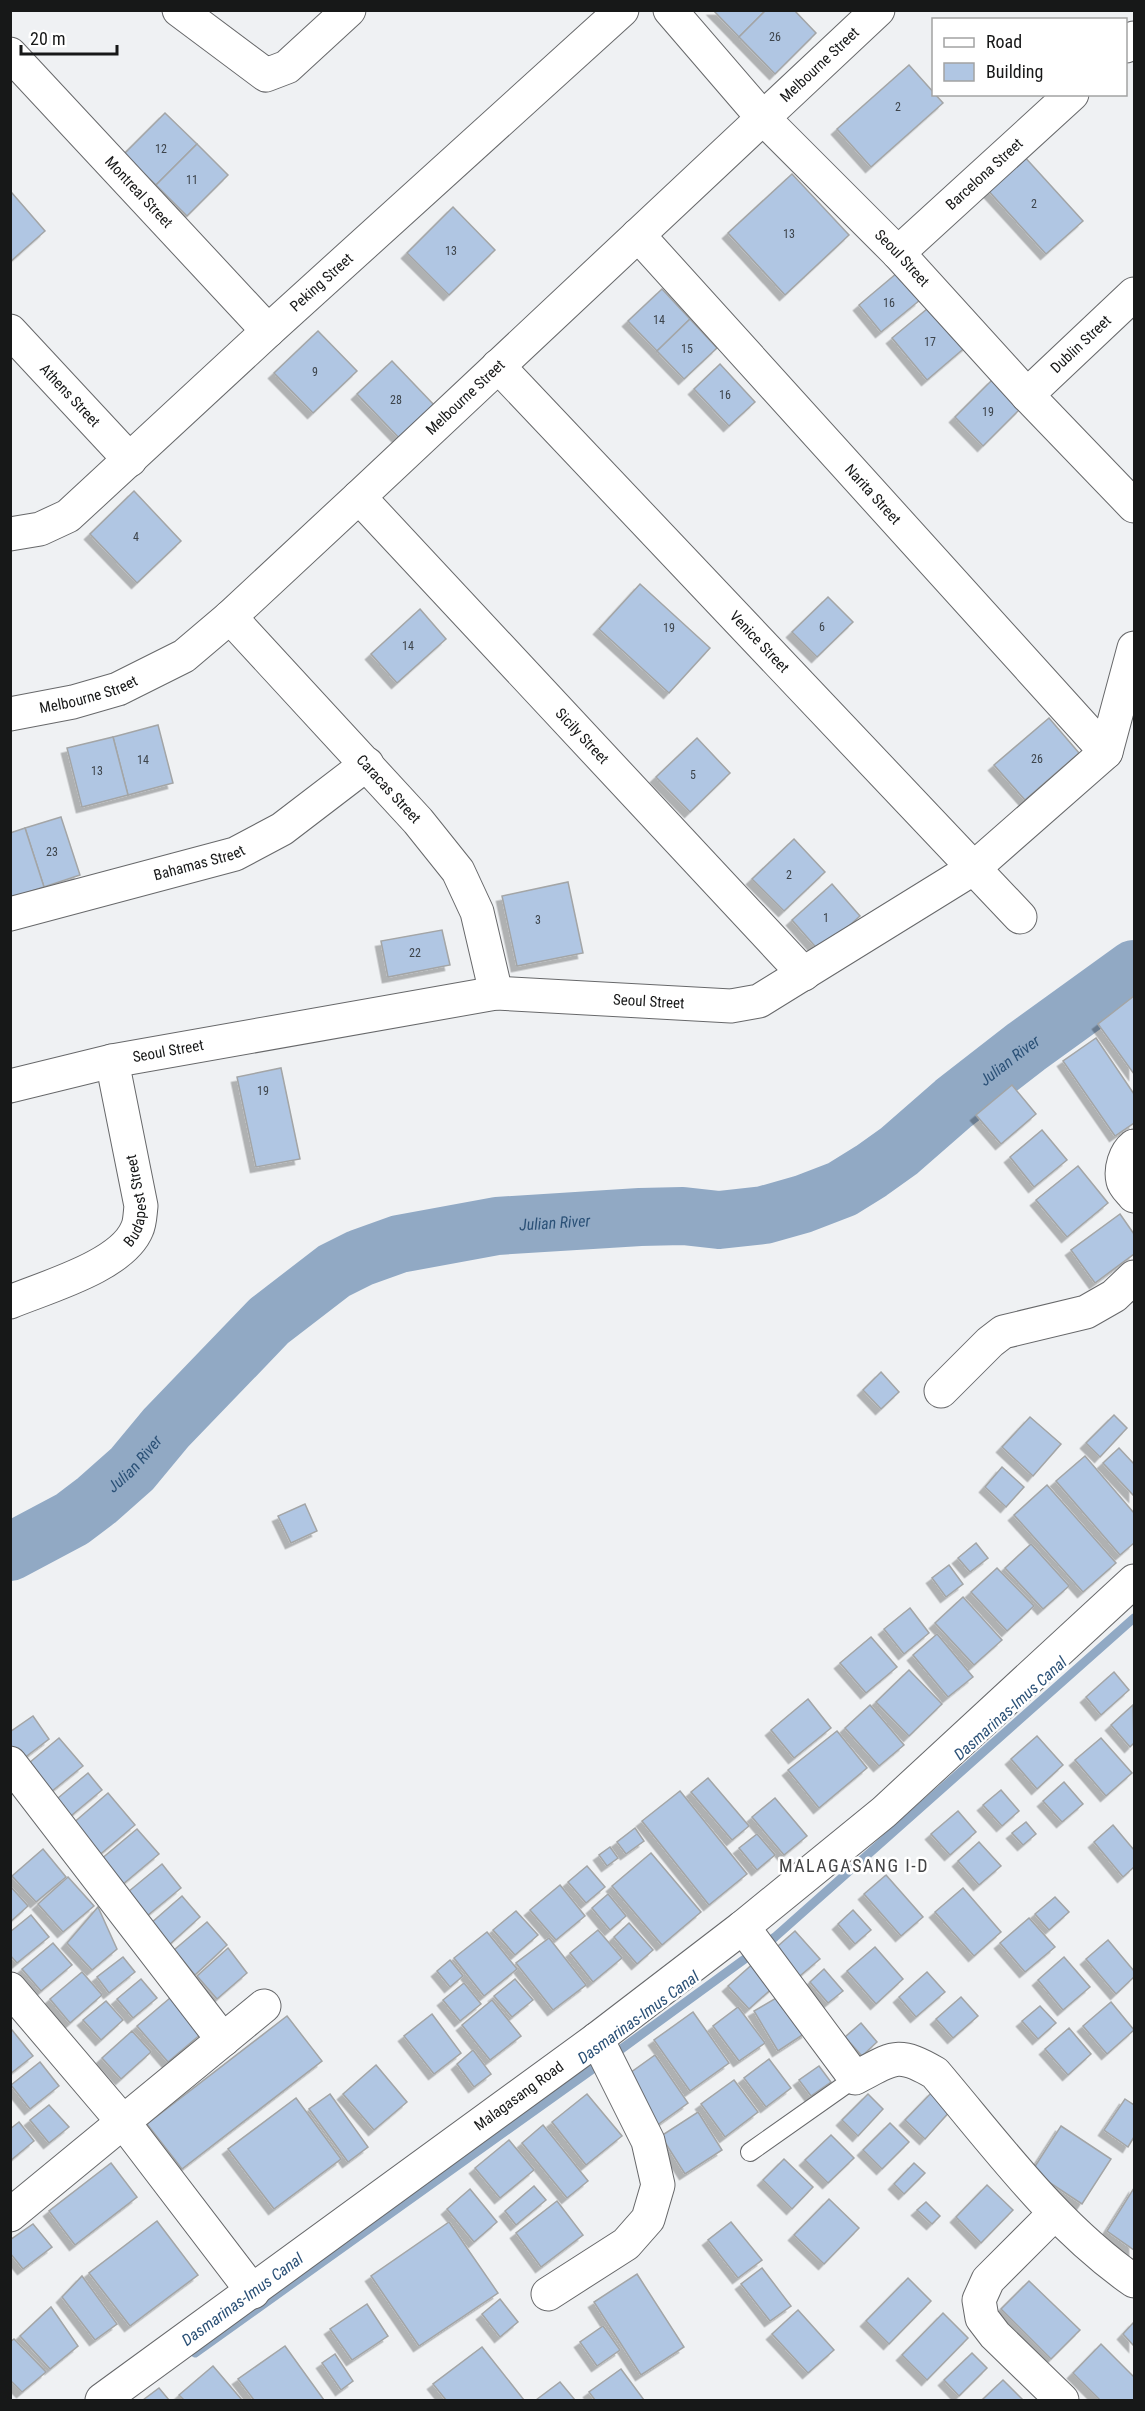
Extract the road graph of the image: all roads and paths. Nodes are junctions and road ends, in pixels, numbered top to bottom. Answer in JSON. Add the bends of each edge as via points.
{"nodes":[{"id":1,"x":179,"y":10,"type":"edge"},
{"id":2,"x":349,"y":10,"type":"edge"},
{"id":3,"x":622,"y":10,"type":"edge"},
{"id":4,"x":670,"y":10,"type":"edge"},
{"id":5,"x":878,"y":10,"type":"edge"},
{"id":6,"x":10,"y":54,"type":"edge"},
{"id":7,"x":1070,"y":96,"type":"edge"},
{"id":8,"x":763,"y":118,"type":"junction"},
{"id":9,"x":638,"y":235,"type":"junction"},
{"id":10,"x":898,"y":254,"type":"junction"},
{"id":11,"x":1134,"y":294,"type":"edge"},
{"id":12,"x":10,"y":331,"type":"edge"},
{"id":13,"x":268,"y":331,"type":"junction"},
{"id":14,"x":498,"y":366,"type":"junction"},
{"id":15,"x":1027,"y":395,"type":"junction"},
{"id":16,"x":130,"y":460,"type":"junction"},
{"id":17,"x":359,"y":497,"type":"junction"},
{"id":18,"x":1134,"y":506,"type":"edge"},
{"id":19,"x":10,"y":534,"type":"edge"},
{"id":20,"x":230,"y":617,"type":"junction"},
{"id":21,"x":1134,"y":648,"type":"edge"},
{"id":22,"x":10,"y":714,"type":"edge"},
{"id":23,"x":1106,"y":752,"type":"junction"},
{"id":24,"x":367,"y":764,"type":"junction"},
{"id":25,"x":974,"y":868,"type":"junction"},
{"id":26,"x":10,"y":914,"type":"edge"},
{"id":27,"x":1020,"y":917,"type":"dead end"},
{"id":28,"x":804,"y":974,"type":"junction"},
{"id":29,"x":496,"y":993,"type":"junction"},
{"id":30,"x":112,"y":1061,"type":"junction"},
{"id":31,"x":10,"y":1086,"type":"edge"},
{"id":32,"x":1134,"y":1146,"type":"edge"},
{"id":33,"x":1134,"y":1196,"type":"edge"},
{"id":34,"x":1134,"y":1277,"type":"edge"},
{"id":35,"x":10,"y":1302,"type":"edge"},
{"id":36,"x":940,"y":1391,"type":"dead end"},
{"id":37,"x":1134,"y":1581,"type":"edge"},
{"id":38,"x":10,"y":1763,"type":"edge"},
{"id":39,"x":743,"y":1927,"type":"junction"},
{"id":40,"x":10,"y":1989,"type":"edge"},
{"id":41,"x":264,"y":2006,"type":"dead end"},
{"id":42,"x":597,"y":2039,"type":"junction"},
{"id":43,"x":223,"y":2040,"type":"junction"},
{"id":44,"x":855,"y":2078,"type":"junction"},
{"id":45,"x":124,"y":2123,"type":"junction"},
{"id":46,"x":750,"y":2152,"type":"dead end"},
{"id":47,"x":16,"y":2201,"type":"edge"},
{"id":48,"x":1054,"y":2214,"type":"junction"},
{"id":49,"x":1134,"y":2281,"type":"edge"},
{"id":50,"x":253,"y":2292,"type":"junction"},
{"id":51,"x":548,"y":2294,"type":"dead end"},
{"id":52,"x":102,"y":2400,"type":"edge"},
{"id":53,"x":1062,"y":2400,"type":"edge"}],
"edges":[{"from":1,"to":2,"type":"street","via":[[266,75],[287,67]]},
{"from":3,"to":13,"type":"street","name":"Peking Street"},
{"from":4,"to":8,"type":"street","name":"Seoul Street"},
{"from":5,"to":8,"type":"street","name":"Melbourne Street"},
{"from":6,"to":13,"type":"street","name":"Montreal Street"},
{"from":7,"to":10,"type":"street","name":"Barcelona Street"},
{"from":8,"to":9,"type":"street","name":"Melbourne Street"},
{"from":8,"to":10,"type":"street","name":"Seoul Street"},
{"from":9,"to":14,"type":"street","name":"Melbourne Street"},
{"from":9,"to":23,"type":"street","name":"Narita Street"},
{"from":10,"to":15,"type":"street","name":"Seoul Street"},
{"from":11,"to":15,"type":"street","name":"Dublin Street"},
{"from":12,"to":16,"type":"street","name":"Athens Street"},
{"from":13,"to":16,"type":"street","name":"Peking Street"},
{"from":14,"to":17,"type":"street","name":"Melbourne Street"},
{"from":14,"to":25,"type":"street","name":"Venice Street"},
{"from":15,"to":18,"type":"street","name":"Seoul Street"},
{"from":16,"to":19,"type":"street","name":"Peking Street","via":[[68,516],[40,529]]},
{"from":17,"to":20,"type":"street","name":"Melbourne Street"},
{"from":17,"to":28,"type":"street","name":"Sicily Street"},
{"from":20,"to":22,"type":"street","name":"Melbourne Street","via":[[184,656],[118,689]]},
{"from":20,"to":24,"type":"street","name":"Caracas Street"},
{"from":21,"to":23,"type":"street"},
{"from":23,"to":25,"type":"street","name":"Seoul Street"},
{"from":24,"to":26,"type":"street","name":"Bahamas Street","via":[[282,829],[235,854]]},
{"from":24,"to":29,"type":"street","name":"Caracas Street","via":[[458,871],[477,912]]},
{"from":25,"to":27,"type":"street","name":"Venice Street"},
{"from":25,"to":28,"type":"street","name":"Seoul Street"},
{"from":28,"to":29,"type":"street","name":"Seoul Street","via":[[759,1001],[731,1006]]},
{"from":29,"to":30,"type":"street","name":"Seoul Street"},
{"from":30,"to":31,"type":"street","name":"Seoul Street"},
{"from":30,"to":35,"type":"street","name":"Budapest Street","via":[[141,1206],[137,1229],[127,1245],[104,1263]]},
{"from":32,"to":33,"type":"street","via":[[1123,1164],[1123,1182]]},
{"from":34,"to":36,"type":"street","via":[[1114,1296],[1086,1312],[1003,1332]]},
{"from":37,"to":39,"type":"street","name":"Malagasang Road","via":[[884,1812]]},
{"from":38,"to":43,"type":"street"},
{"from":39,"to":42,"type":"street","name":"Malagasang Road"},
{"from":39,"to":44,"type":"street"},
{"from":40,"to":45,"type":"street"},
{"from":41,"to":43,"type":"street"},
{"from":42,"to":50,"type":"street","name":"Malagasang Road"},
{"from":42,"to":51,"type":"street","via":[[648,2141],[658,2185],[648,2219],[626,2244]]},
{"from":43,"to":45,"type":"street"},
{"from":44,"to":46,"type":"lane"},
{"from":44,"to":48,"type":"street","via":[[893,2058],[916,2062],[935,2073]]},
{"from":45,"to":47,"type":"street"},
{"from":45,"to":50,"type":"street"},
{"from":48,"to":49,"type":"street","via":[[1103,2259]]},
{"from":48,"to":53,"type":"street","via":[[988,2280],[979,2300],[982,2318],[995,2335]]},
{"from":50,"to":52,"type":"street","name":"Malagasang Road"}]}
